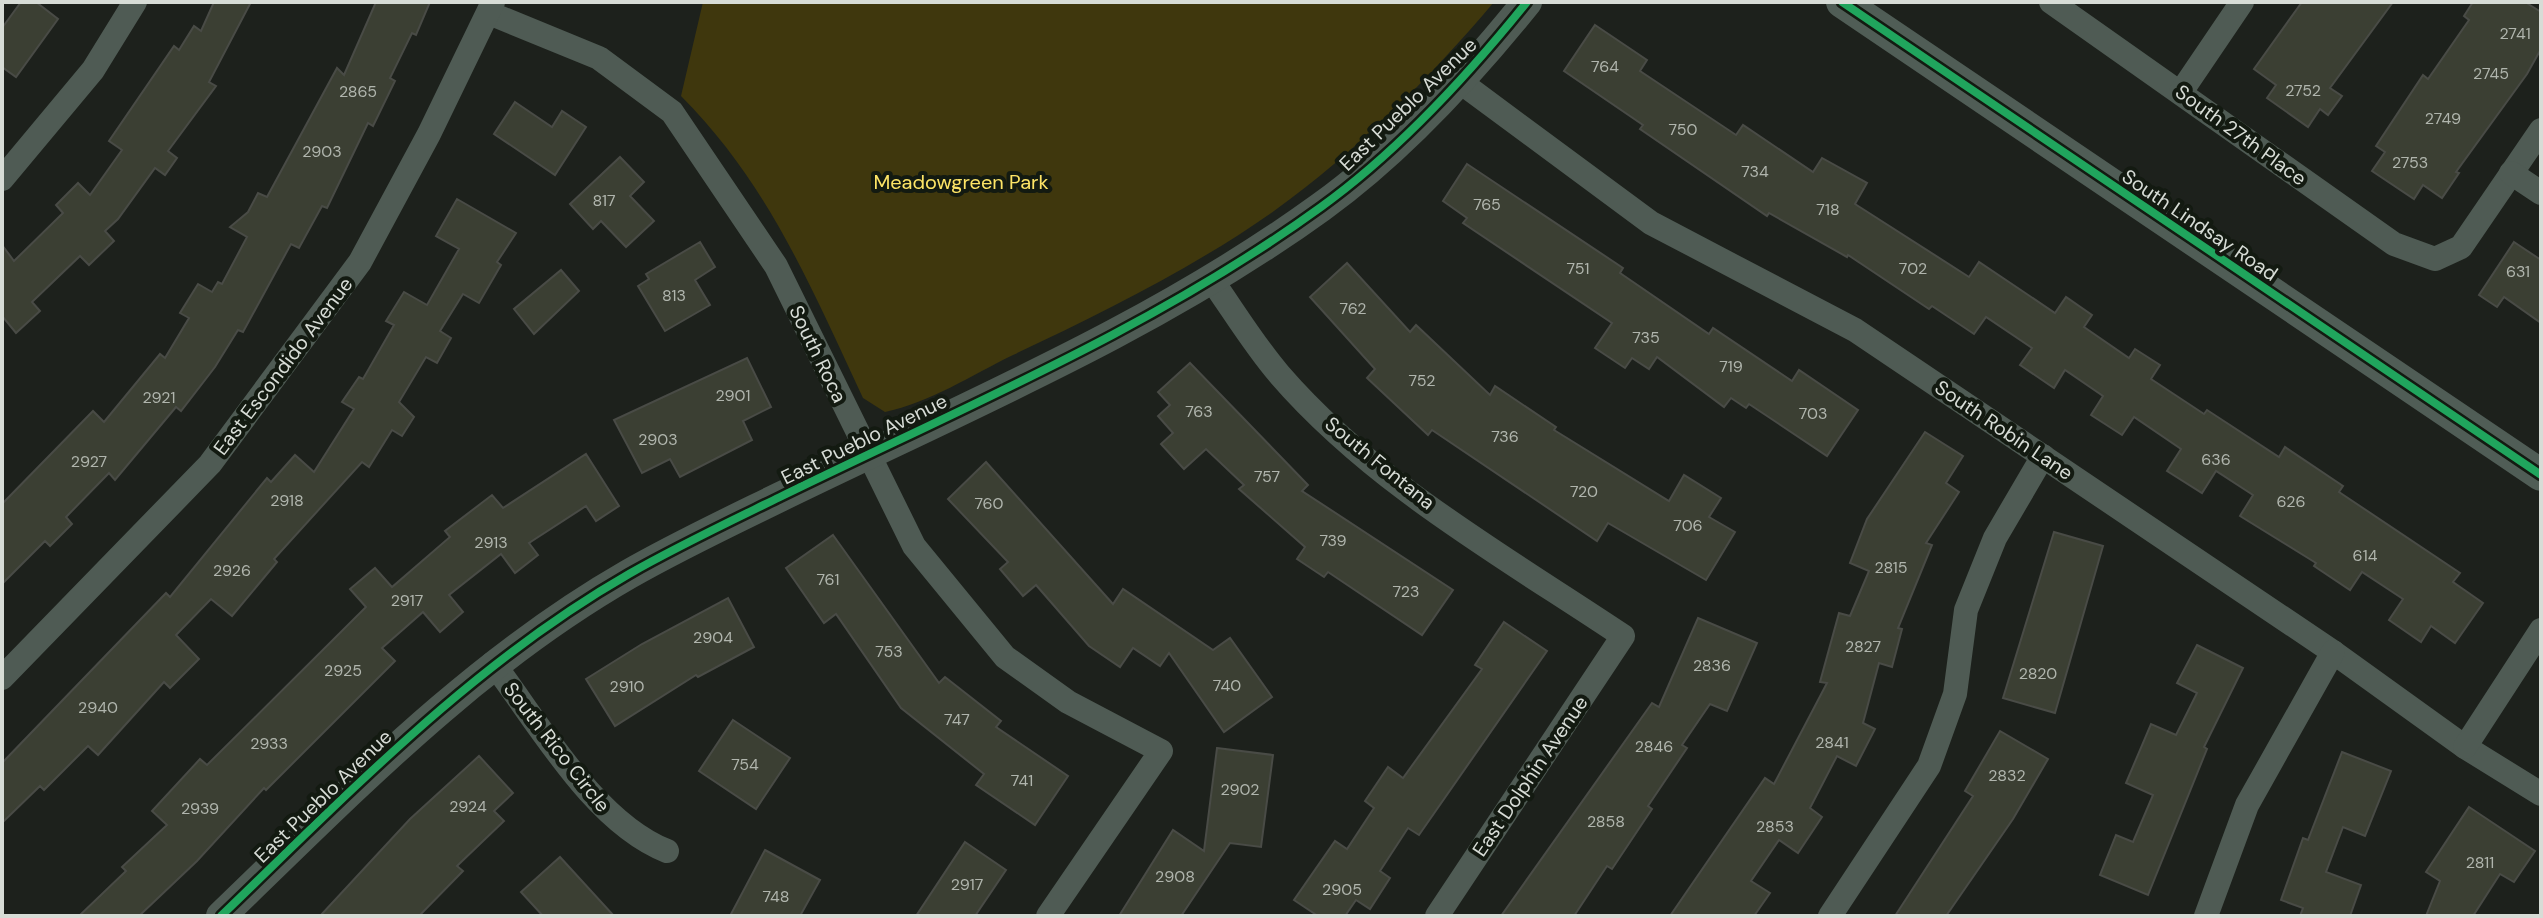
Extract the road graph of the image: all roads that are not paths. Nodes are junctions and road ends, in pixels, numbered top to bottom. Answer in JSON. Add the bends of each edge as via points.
{"nodes":[{"id":1,"x":135,"y":2,"type":"edge"},
{"id":2,"x":1527,"y":2,"type":"edge"},
{"id":3,"x":1842,"y":2,"type":"edge"},
{"id":4,"x":2051,"y":2,"type":"edge"},
{"id":5,"x":2242,"y":2,"type":"edge"},
{"id":6,"x":491,"y":8,"type":"edge"},
{"id":7,"x":1459,"y":81,"type":"junction"},
{"id":8,"x":2181,"y":92,"type":"junction"},
{"id":9,"x":2541,"y":130,"type":"edge"},
{"id":10,"x":2511,"y":173,"type":"junction"},
{"id":11,"x":2,"y":179,"type":"edge"},
{"id":12,"x":2541,"y":193,"type":"edge"},
{"id":13,"x":1211,"y":279,"type":"junction"},
{"id":14,"x":866,"y":455,"type":"junction"},
{"id":15,"x":2043,"y":456,"type":"junction"},
{"id":16,"x":2541,"y":475,"type":"edge"},
{"id":17,"x":2541,"y":630,"type":"edge"},
{"id":18,"x":1623,"y":636,"type":"joint"},
{"id":19,"x":2333,"y":652,"type":"junction"},
{"id":20,"x":493,"y":663,"type":"junction"},
{"id":21,"x":2,"y":678,"type":"edge"},
{"id":22,"x":2465,"y":747,"type":"junction"},
{"id":23,"x":2541,"y":794,"type":"edge"},
{"id":24,"x":667,"y":851,"type":"dead end"},
{"id":25,"x":221,"y":916,"type":"edge"},
{"id":26,"x":1048,"y":916,"type":"edge"},
{"id":27,"x":1437,"y":916,"type":"edge"},
{"id":28,"x":1830,"y":916,"type":"edge"},
{"id":29,"x":2206,"y":916,"type":"edge"}],
"edges":[{"from":1,"to":11,"type":"street","via":[[93,70]]},
{"from":2,"to":7,"type":"street","name":"East Pueblo Avenue"},
{"from":3,"to":16,"type":"main road","name":"South Lindsay Road"},
{"from":4,"to":8,"type":"street","name":"South 27th Place"},
{"from":5,"to":8,"type":"street"},
{"from":6,"to":14,"type":"street","name":"South Roca","via":[[599,58],[672,112],[776,266]]},
{"from":6,"to":21,"type":"street","name":"East Escondido Avenue","via":[[360,262],[210,464]]},
{"from":7,"to":13,"type":"street","name":"East Pueblo Avenue","via":[[1325,204]]},
{"from":7,"to":15,"type":"street","name":"South Robin Lane","via":[[1651,223],[1855,330]]},
{"from":8,"to":10,"type":"street","name":"South 27th Place","via":[[2394,244],[2435,259],[2461,247]]},
{"from":9,"to":10,"type":"street"},
{"from":10,"to":12,"type":"street"},
{"from":13,"to":14,"type":"street","name":"East Pueblo Avenue","via":[[1045,371]]},
{"from":13,"to":18,"type":"street","name":"South Fontana","via":[[1279,374],[1336,430],[1403,488]]},
{"from":14,"to":20,"type":"street","name":"East Pueblo Avenue","via":[[629,574]]},
{"from":14,"to":26,"type":"street","name":"South Roca","via":[[914,546],[1005,657],[1068,702],[1161,751]]},
{"from":15,"to":19,"type":"street","name":"South Robin Lane"},
{"from":15,"to":28,"type":"street","via":[[1995,538],[1966,610],[1955,694],[1929,766]]},
{"from":17,"to":22,"type":"street"},
{"from":18,"to":27,"type":"street","name":"East Dolphin Avenue"},
{"from":19,"to":22,"type":"street","name":"South Robin Lane"},
{"from":19,"to":29,"type":"street","via":[[2247,805]]},
{"from":20,"to":24,"type":"street","name":"South Rico Circle","via":[[606,813]]},
{"from":20,"to":25,"type":"street","name":"East Pueblo Avenue","via":[[439,707]]},
{"from":22,"to":23,"type":"street","name":"South Robin Lane"}]}
